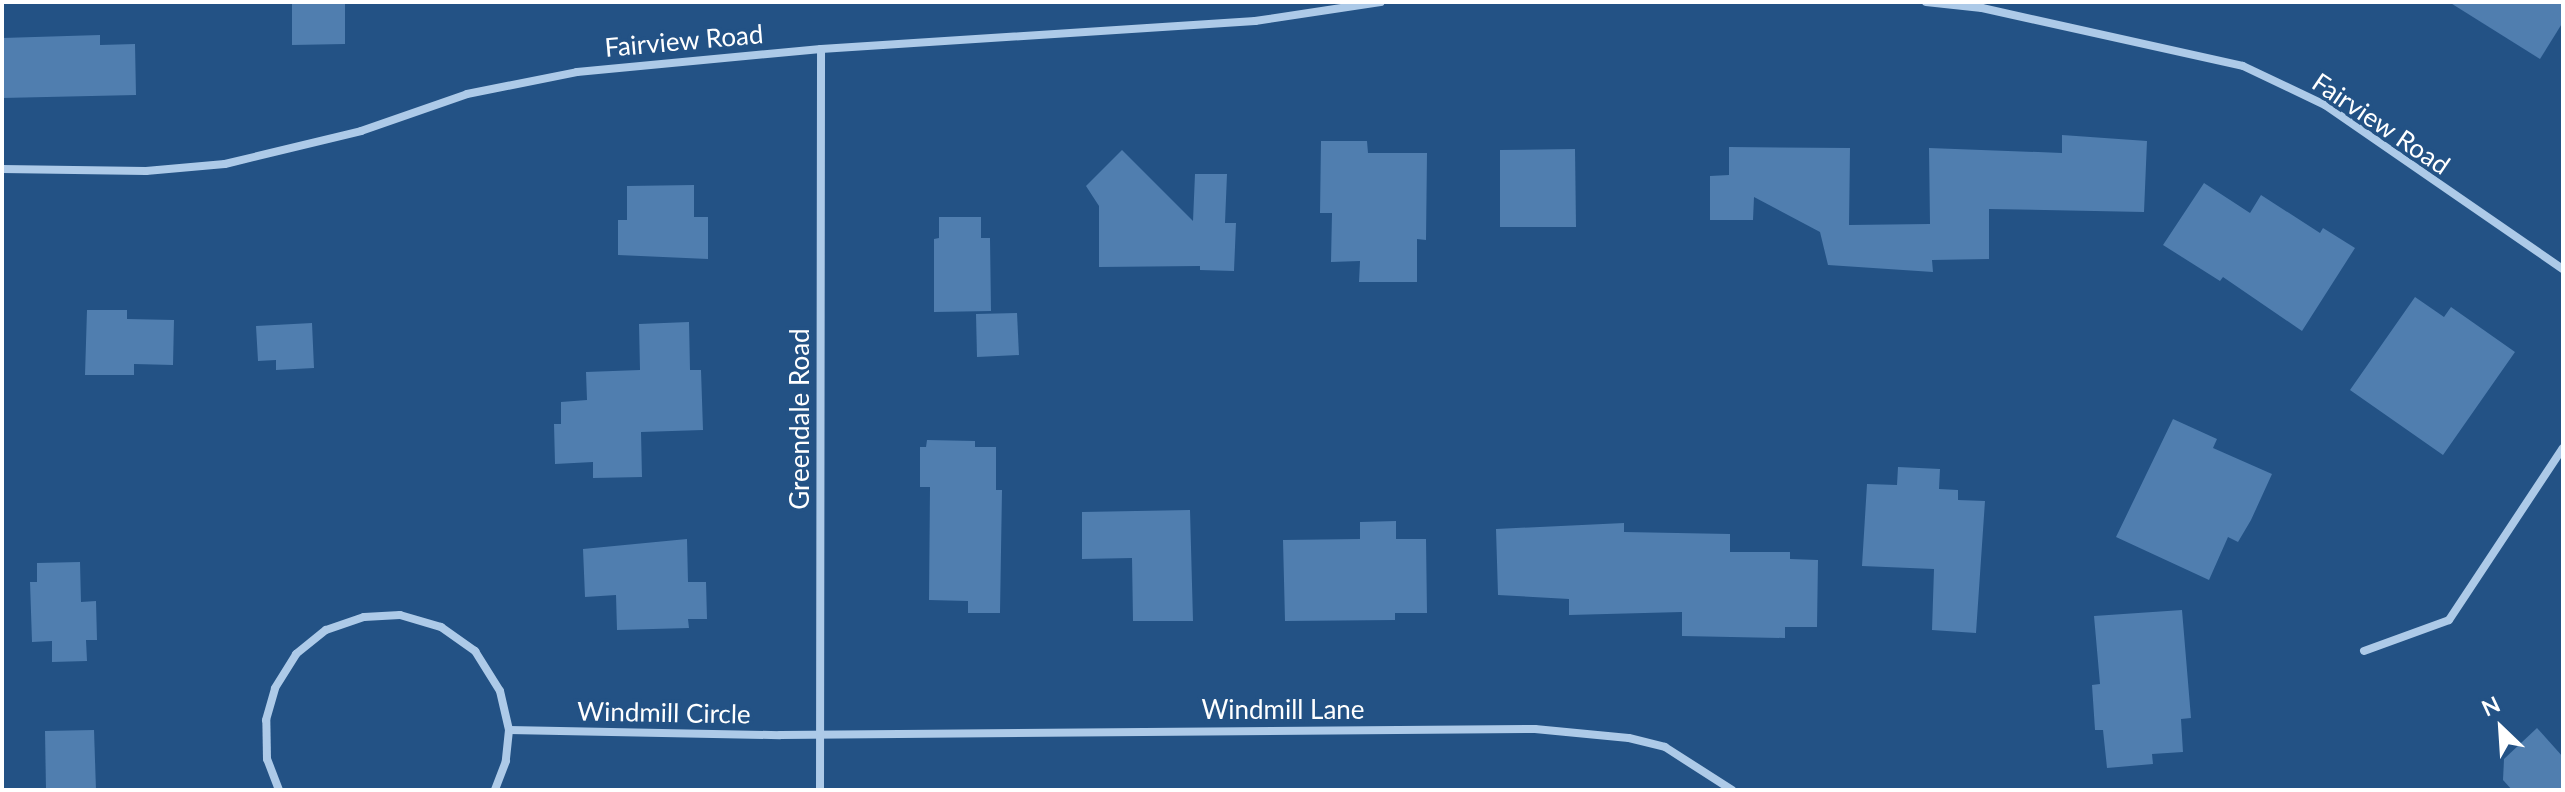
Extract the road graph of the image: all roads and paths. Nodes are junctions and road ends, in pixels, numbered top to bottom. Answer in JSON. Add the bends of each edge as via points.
{"nodes":[{"id":1,"x":1381,"y":2,"type":"edge"},
{"id":2,"x":1926,"y":2,"type":"edge"},
{"id":3,"x":821,"y":49,"type":"junction"},
{"id":4,"x":2,"y":169,"type":"edge"},
{"id":5,"x":2563,"y":269,"type":"edge"},
{"id":6,"x":2563,"y":448,"type":"edge"},
{"id":7,"x":2364,"y":651,"type":"dead end"},
{"id":8,"x":509,"y":730,"type":"junction"},
{"id":9,"x":819,"y":733,"type":"junction"},
{"id":10,"x":279,"y":790,"type":"edge"},
{"id":11,"x":495,"y":790,"type":"edge"},
{"id":12,"x":820,"y":790,"type":"edge"},
{"id":13,"x":1732,"y":790,"type":"edge"}],
"edges":[{"from":1,"to":3,"type":"street","name":"Fairview Road","via":[[1255,21]]},
{"from":2,"to":5,"type":"street","name":"Fairview Road","via":[[1982,8],[2243,66],[2325,105]]},
{"from":3,"to":4,"type":"street","name":"Fairview Road","via":[[563,74],[467,94],[361,131],[225,164],[146,171]]},
{"from":3,"to":9,"type":"street","name":"Greendale Road"},
{"from":6,"to":7,"type":"street","via":[[2449,620]]},
{"from":8,"to":9,"type":"street","name":"Windmill Circle"},
{"from":8,"to":10,"type":"street","via":[[500,691],[475,651],[441,627],[400,615],[364,617],[326,630],[296,654],[275,688],[266,720],[267,759]]},
{"from":8,"to":11,"type":"street","via":[[506,761]]},
{"from":9,"to":12,"type":"street","name":"Greendale Road"},
{"from":9,"to":13,"type":"street","name":"Windmill Lane","via":[[1535,729],[1665,747]]}]}
